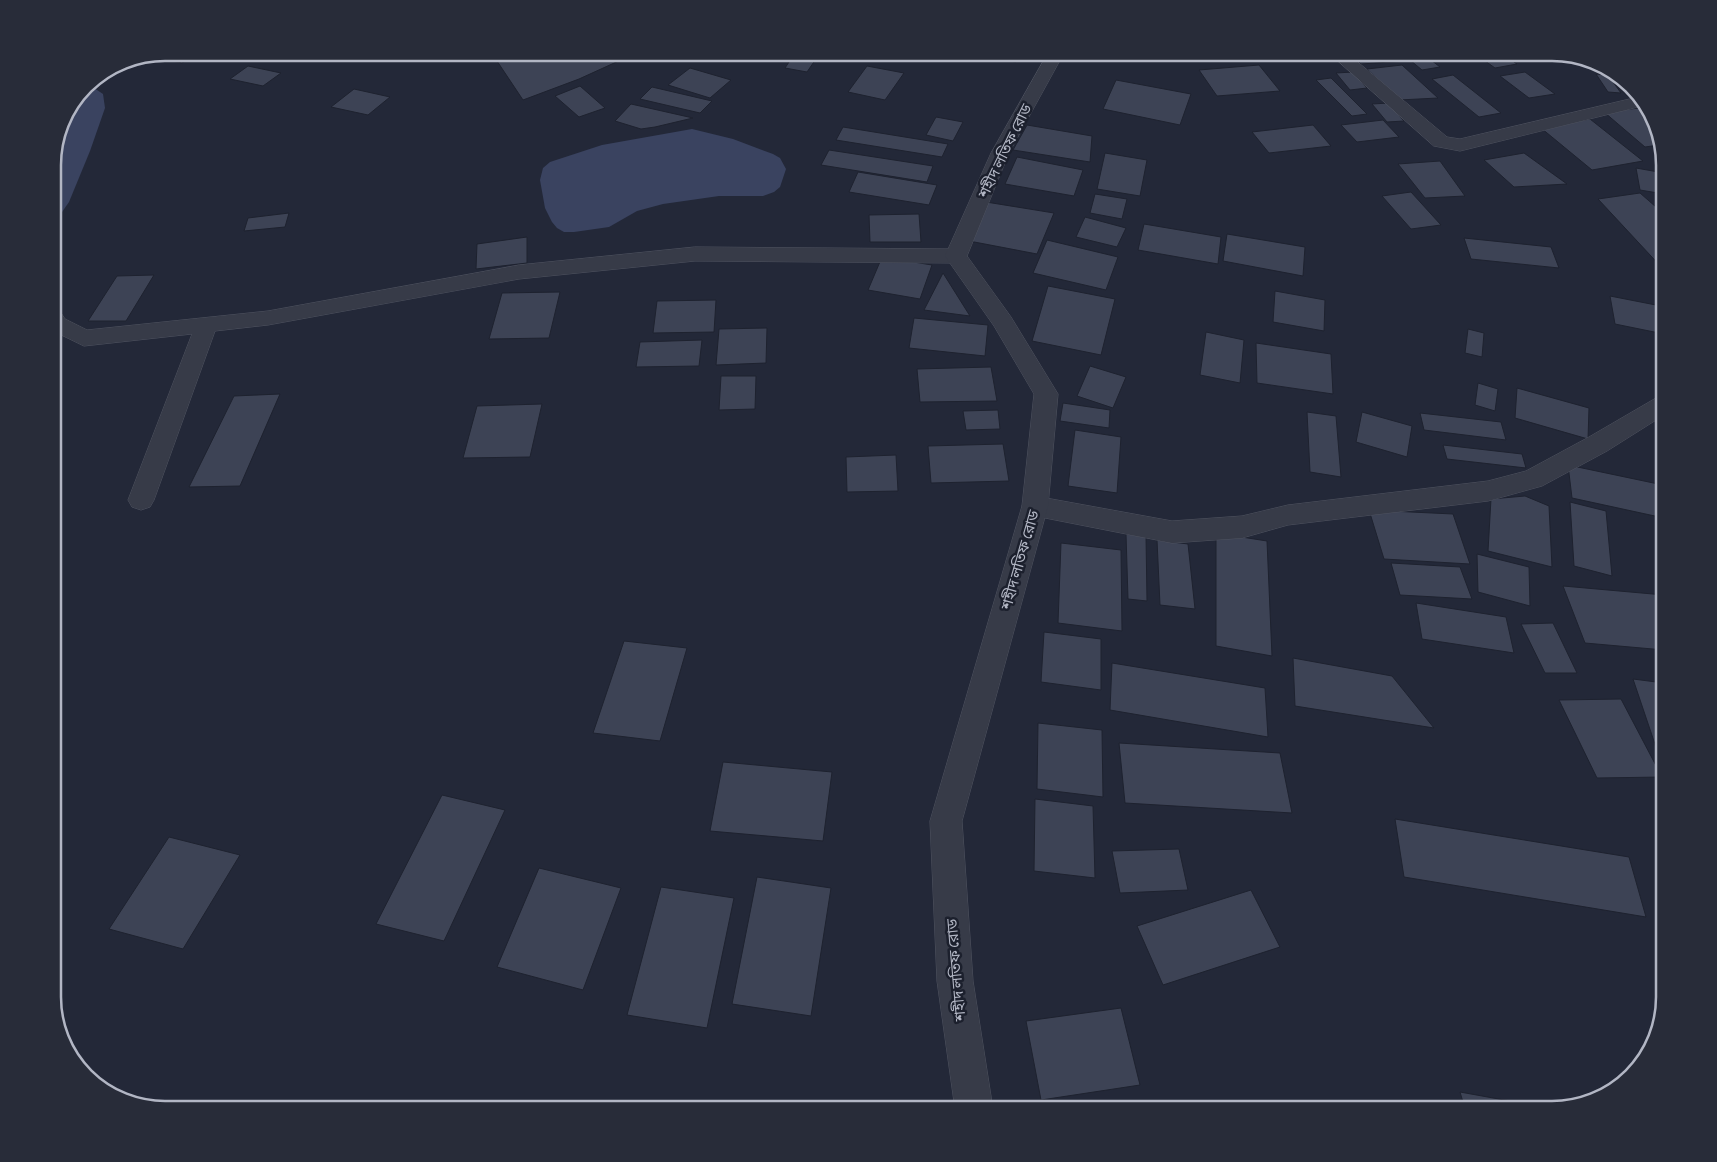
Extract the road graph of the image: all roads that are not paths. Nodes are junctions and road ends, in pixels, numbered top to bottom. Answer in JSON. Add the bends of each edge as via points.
{"nodes":[{"id":1,"x":1051,"y":61,"type":"edge"},
{"id":2,"x":1346,"y":61,"type":"edge"},
{"id":3,"x":1635,"y":103,"type":"edge"},
{"id":4,"x":956,"y":256,"type":"junction"},
{"id":5,"x":61,"y":326,"type":"edge"},
{"id":6,"x":206,"y":326,"type":"junction"},
{"id":7,"x":1656,"y":409,"type":"edge"},
{"id":8,"x":141,"y":500,"type":"dead end"},
{"id":9,"x":1035,"y":506,"type":"junction"},
{"id":10,"x":973,"y":1101,"type":"edge"}],
"edges":[{"from":1,"to":4,"type":"street","name":"শহীদ লতিফ রোড","via":[[1000,153]]},
{"from":2,"to":3,"type":"street","via":[[1441,142],[1460,145]]},
{"from":4,"to":6,"type":"street","via":[[695,254],[519,272],[268,318]]},
{"from":4,"to":9,"type":"street","name":"শহীদ লতিফ রোড","via":[[1003,322],[1046,394]]},
{"from":5,"to":6,"type":"street","via":[[84,338]]},
{"from":6,"to":8,"type":"street"},
{"from":7,"to":9,"type":"street","via":[[1533,479],[1488,491],[1288,516],[1242,527],[1172,532]]},
{"from":9,"to":10,"type":"street","name":"শহীদ লতিফ রোড","via":[[946,821],[955,981]]}]}
